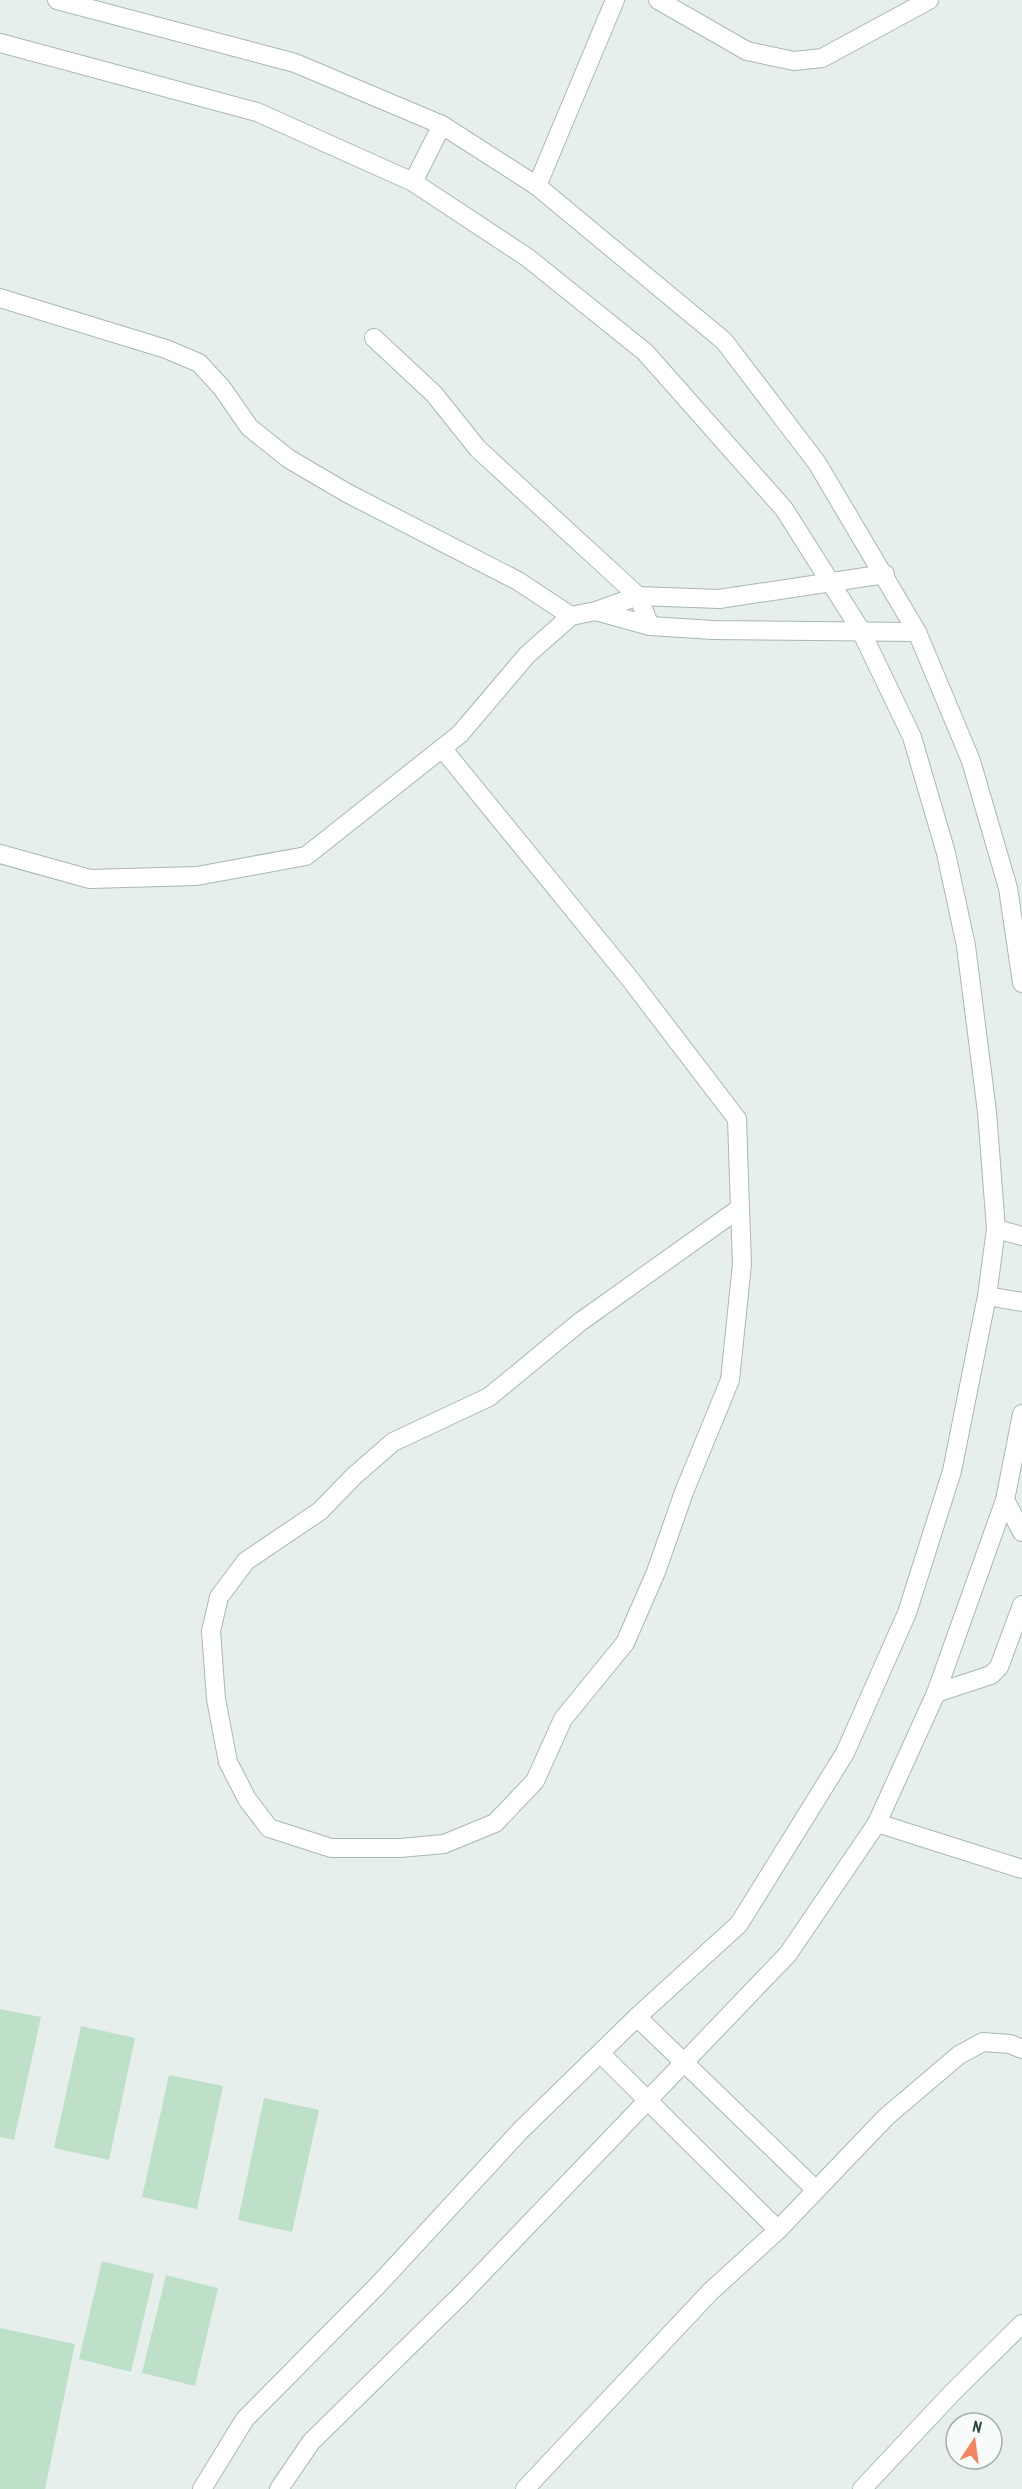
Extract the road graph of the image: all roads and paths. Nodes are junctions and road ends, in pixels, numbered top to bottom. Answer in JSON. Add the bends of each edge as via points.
{"nodes":[{"id":1,"x":57,"y":0,"type":"edge"},
{"id":2,"x":615,"y":0,"type":"edge"},
{"id":3,"x":658,"y":0,"type":"edge"},
{"id":4,"x":929,"y":0,"type":"edge"},
{"id":5,"x":0,"y":43,"type":"edge"},
{"id":6,"x":442,"y":125,"type":"junction"},
{"id":7,"x":413,"y":182,"type":"junction"},
{"id":8,"x":537,"y":186,"type":"junction"},
{"id":9,"x":0,"y":298,"type":"edge"},
{"id":10,"x":374,"y":338,"type":"dead end"},
{"id":11,"x":885,"y":574,"type":"junction"},
{"id":12,"x":830,"y":584,"type":"junction"},
{"id":13,"x":638,"y":596,"type":"junction"},
{"id":14,"x":596,"y":611,"type":"junction"},
{"id":15,"x":571,"y":616,"type":"junction"},
{"id":16,"x":650,"y":626,"type":"junction"},
{"id":17,"x":860,"y":629,"type":"junction"},
{"id":18,"x":917,"y":632,"type":"junction"},
{"id":19,"x":442,"y":748,"type":"junction"},
{"id":20,"x":0,"y":854,"type":"edge"},
{"id":21,"x":1022,"y":983,"type":"edge"},
{"id":22,"x":740,"y":1208,"type":"junction"},
{"id":23,"x":996,"y":1229,"type":"junction"},
{"id":24,"x":1022,"y":1236,"type":"edge"},
{"id":25,"x":987,"y":1296,"type":"junction"},
{"id":26,"x":1022,"y":1302,"type":"edge"},
{"id":27,"x":1022,"y":1414,"type":"edge"},
{"id":28,"x":1005,"y":1500,"type":"junction"},
{"id":29,"x":1022,"y":1532,"type":"edge"},
{"id":30,"x":1022,"y":1605,"type":"edge"},
{"id":31,"x":936,"y":1693,"type":"junction"},
{"id":32,"x":877,"y":1823,"type":"junction"},
{"id":33,"x":1022,"y":1869,"type":"edge"},
{"id":34,"x":637,"y":2017,"type":"junction"},
{"id":35,"x":1022,"y":2049,"type":"edge"},
{"id":36,"x":601,"y":2054,"type":"junction"},
{"id":37,"x":686,"y":2063,"type":"junction"},
{"id":38,"x":647,"y":2101,"type":"junction"},
{"id":39,"x":816,"y":2190,"type":"junction"},
{"id":40,"x":778,"y":2230,"type":"junction"},
{"id":41,"x":1022,"y":2324,"type":"edge"},
{"id":42,"x":202,"y":2489,"type":"edge"},
{"id":43,"x":279,"y":2489,"type":"edge"},
{"id":44,"x":525,"y":2489,"type":"edge"},
{"id":45,"x":862,"y":2489,"type":"edge"}],
"edges":[{"from":1,"to":6,"type":"street","via":[[295,63]]},
{"from":2,"to":8,"type":"street"},
{"from":3,"to":4,"type":"street","via":[[747,51],[794,61],[822,58]]},
{"from":5,"to":7,"type":"street","via":[[257,112]]},
{"from":6,"to":7,"type":"street"},
{"from":6,"to":8,"type":"street"},
{"from":7,"to":12,"type":"street","via":[[528,258],[645,352],[784,509]]},
{"from":8,"to":11,"type":"street","via":[[724,341],[816,463]]},
{"from":9,"to":15,"type":"street","via":[[166,349],[199,363],[249,427],[289,459],[518,581]]},
{"from":10,"to":13,"type":"street","via":[[434,394],[478,449]]},
{"from":11,"to":12,"type":"street"},
{"from":11,"to":18,"type":"street"},
{"from":12,"to":13,"type":"street","via":[[719,599]]},
{"from":12,"to":17,"type":"street"},
{"from":13,"to":14,"type":"street"},
{"from":13,"to":16,"type":"street"},
{"from":14,"to":15,"type":"street"},
{"from":14,"to":16,"type":"street"},
{"from":15,"to":19,"type":"street","via":[[527,655],[460,734]]},
{"from":16,"to":17,"type":"street","via":[[791,632]]},
{"from":17,"to":18,"type":"street"},
{"from":17,"to":23,"type":"street","via":[[912,737],[946,853],[969,970],[987,1112]]},
{"from":18,"to":21,"type":"street","via":[[971,760],[1008,888]]},
{"from":19,"to":20,"type":"street","via":[[306,856],[197,876],[90,879]]},
{"from":19,"to":22,"type":"street","via":[[630,979],[737,1119]]},
{"from":22,"to":22,"type":"street","via":[[742,1264],[730,1380],[625,1643],[563,1719],[534,1781],[495,1823],[444,1844],[330,1848],[269,1828],[247,1799],[228,1762],[216,1699],[211,1631],[219,1597],[232,1579],[246,1561],[320,1511],[393,1442],[489,1397],[580,1322]]},
{"from":23,"to":24,"type":"street"},
{"from":23,"to":25,"type":"street"},
{"from":25,"to":26,"type":"street"},
{"from":25,"to":34,"type":"street","via":[[952,1471],[907,1613],[845,1753],[739,1924]]},
{"from":27,"to":28,"type":"street"},
{"from":28,"to":29,"type":"street"},
{"from":28,"to":31,"type":"street"},
{"from":30,"to":31,"type":"street","via":[[999,1667],[991,1675]]},
{"from":31,"to":32,"type":"street"},
{"from":32,"to":33,"type":"street"},
{"from":32,"to":37,"type":"street","via":[[788,1954]]},
{"from":34,"to":36,"type":"street"},
{"from":34,"to":37,"type":"street"},
{"from":35,"to":39,"type":"street","via":[[983,2042],[959,2055],[886,2117]]},
{"from":36,"to":38,"type":"street"},
{"from":36,"to":42,"type":"street","via":[[521,2130],[377,2286],[245,2419]]},
{"from":37,"to":38,"type":"street"},
{"from":37,"to":39,"type":"street"},
{"from":38,"to":40,"type":"street"},
{"from":38,"to":43,"type":"street","via":[[462,2294],[311,2442]]},
{"from":39,"to":40,"type":"street"},
{"from":40,"to":44,"type":"street","via":[[710,2292]]},
{"from":41,"to":45,"type":"street"}]}
